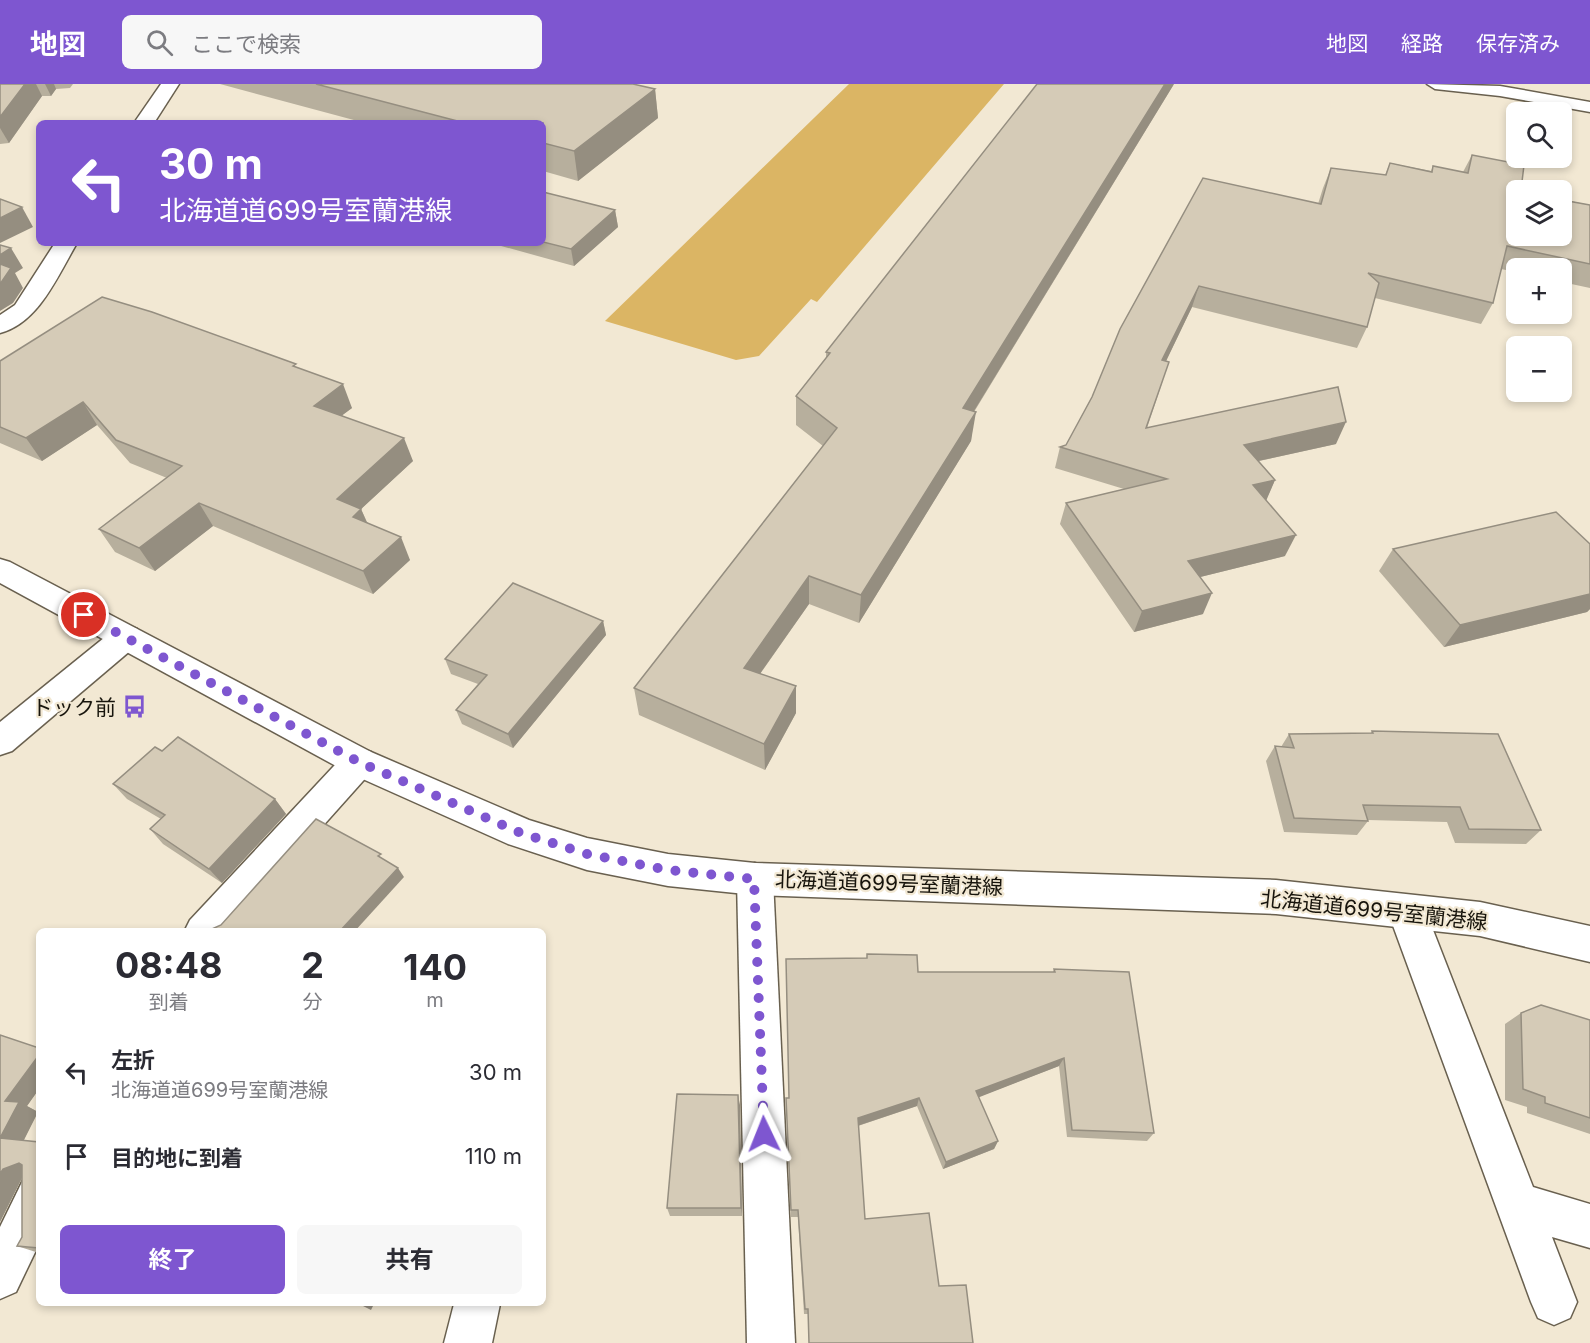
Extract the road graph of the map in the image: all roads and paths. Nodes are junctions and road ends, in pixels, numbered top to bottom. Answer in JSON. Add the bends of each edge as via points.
{"nodes":[{"id":1,"x":170,"y":84,"type":"edge"},
{"id":2,"x":1435,"y":84,"type":"edge"},
{"id":3,"x":1590,"y":107,"type":"edge"},
{"id":4,"x":146,"y":120,"type":"edge"},
{"id":5,"x":64,"y":246,"type":"edge"},
{"id":6,"x":0,"y":326,"type":"edge"},
{"id":7,"x":0,"y":570,"type":"edge"},
{"id":8,"x":126,"y":637,"type":"junction"},
{"id":9,"x":0,"y":741,"type":"edge"},
{"id":10,"x":359,"y":762,"type":"junction"},
{"id":11,"x":754,"y":879,"type":"junction"},
{"id":12,"x":1407,"y":912,"type":"junction"},
{"id":13,"x":207,"y":928,"type":"edge"},
{"id":14,"x":1590,"y":944,"type":"edge"},
{"id":15,"x":36,"y":1202,"type":"edge"},
{"id":16,"x":1516,"y":1204,"type":"junction"},
{"id":17,"x":1590,"y":1226,"type":"edge"},
{"id":18,"x":0,"y":1276,"type":"edge"},
{"id":19,"x":1554,"y":1302,"type":"dead end"},
{"id":20,"x":477,"y":1306,"type":"edge"},
{"id":21,"x":468,"y":1343,"type":"edge"},
{"id":22,"x":771,"y":1343,"type":"edge"}],
"edges":[{"from":1,"to":4,"type":"main road"},
{"from":2,"to":3,"type":"lane"},
{"from":5,"to":6,"type":"main road","via":[[24,310]]},
{"from":7,"to":8,"type":"main road","name":"北海道道699号室蘭港線"},
{"from":8,"to":9,"type":"main road"},
{"from":8,"to":10,"type":"main road","name":"北海道道699号室蘭港線"},
{"from":10,"to":11,"type":"main road","name":"北海道道699号室蘭港線","via":[[521,833],[587,854],[668,870]]},
{"from":10,"to":13,"type":"main road"},
{"from":11,"to":12,"type":"main road","name":"北海道道699号室蘭港線","via":[[1276,897]]},
{"from":11,"to":22,"type":"main road"},
{"from":12,"to":14,"type":"main road","name":"北海道道699号室蘭港線","via":[[1480,919]]},
{"from":12,"to":16,"type":"main road"},
{"from":15,"to":18,"type":"main road"},
{"from":16,"to":17,"type":"main road"},
{"from":16,"to":19,"type":"main road"},
{"from":20,"to":21,"type":"main road"}]}
